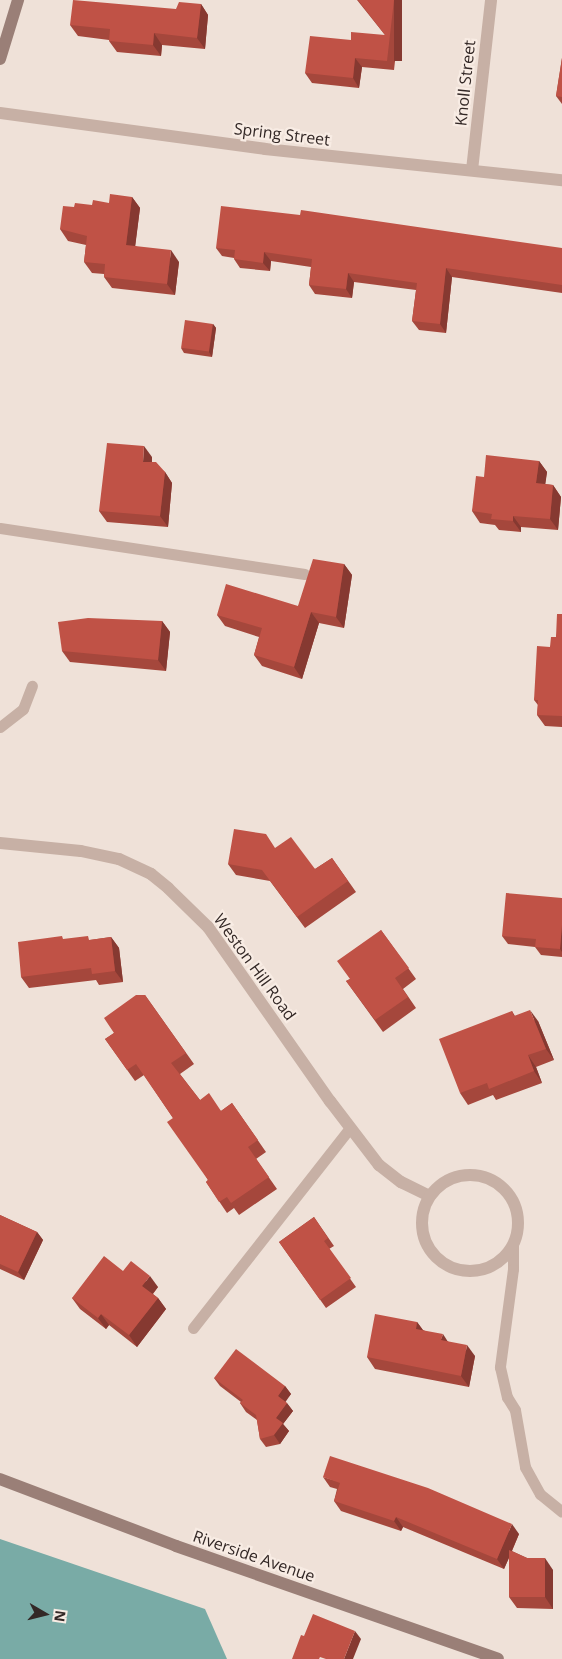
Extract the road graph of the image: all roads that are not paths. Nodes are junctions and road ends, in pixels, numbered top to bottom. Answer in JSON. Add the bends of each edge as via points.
{"nodes":[{"id":1,"x":18,"y":0,"type":"edge"},
{"id":2,"x":491,"y":0,"type":"edge"},
{"id":3,"x":0,"y":59,"type":"edge"},
{"id":4,"x":0,"y":113,"type":"edge"},
{"id":5,"x":472,"y":170,"type":"junction"},
{"id":6,"x":562,"y":180,"type":"edge"},
{"id":7,"x":0,"y":528,"type":"edge"},
{"id":8,"x":305,"y":574,"type":"dead end"},
{"id":9,"x":32,"y":686,"type":"dead end"},
{"id":10,"x":0,"y":728,"type":"edge"},
{"id":11,"x":0,"y":843,"type":"edge"},
{"id":12,"x":350,"y":1128,"type":"junction"},
{"id":13,"x":430,"y":1196,"type":"junction"},
{"id":14,"x":513,"y":1244,"type":"junction"},
{"id":15,"x":193,"y":1328,"type":"dead end"},
{"id":16,"x":0,"y":1479,"type":"edge"},
{"id":17,"x":562,"y":1512,"type":"edge"},
{"id":18,"x":498,"y":1659,"type":"edge"}],
"edges":[{"from":1,"to":3,"type":"street"},
{"from":2,"to":5,"type":"street","name":"Knoll Street"},
{"from":4,"to":5,"type":"street","name":"Spring Street","via":[[265,149]]},
{"from":5,"to":6,"type":"street","name":"Spring Street"},
{"from":7,"to":8,"type":"lane"},
{"from":9,"to":10,"type":"lane","via":[[23,709]]},
{"from":11,"to":12,"type":"street","name":"Weston Hill Road","via":[[63,848],[119,858],[151,874],[208,927]]},
{"from":12,"to":13,"type":"street","name":"Weston Hill Road","via":[[379,1165],[401,1182]]},
{"from":12,"to":15,"type":"lane"},
{"from":13,"to":14,"type":"street","via":[[446,1180],[457,1176],[488,1178],[511,1198],[516,1213]]},
{"from":13,"to":14,"type":"street","via":[[422,1214],[423,1234],[431,1252],[447,1265],[466,1271],[480,1270],[504,1256]]},
{"from":14,"to":17,"type":"lane","via":[[513,1269],[500,1367],[507,1397],[515,1410],[525,1467],[540,1494]]},
{"from":16,"to":18,"type":"street","name":"Riverside Avenue","via":[[176,1546]]}]}
